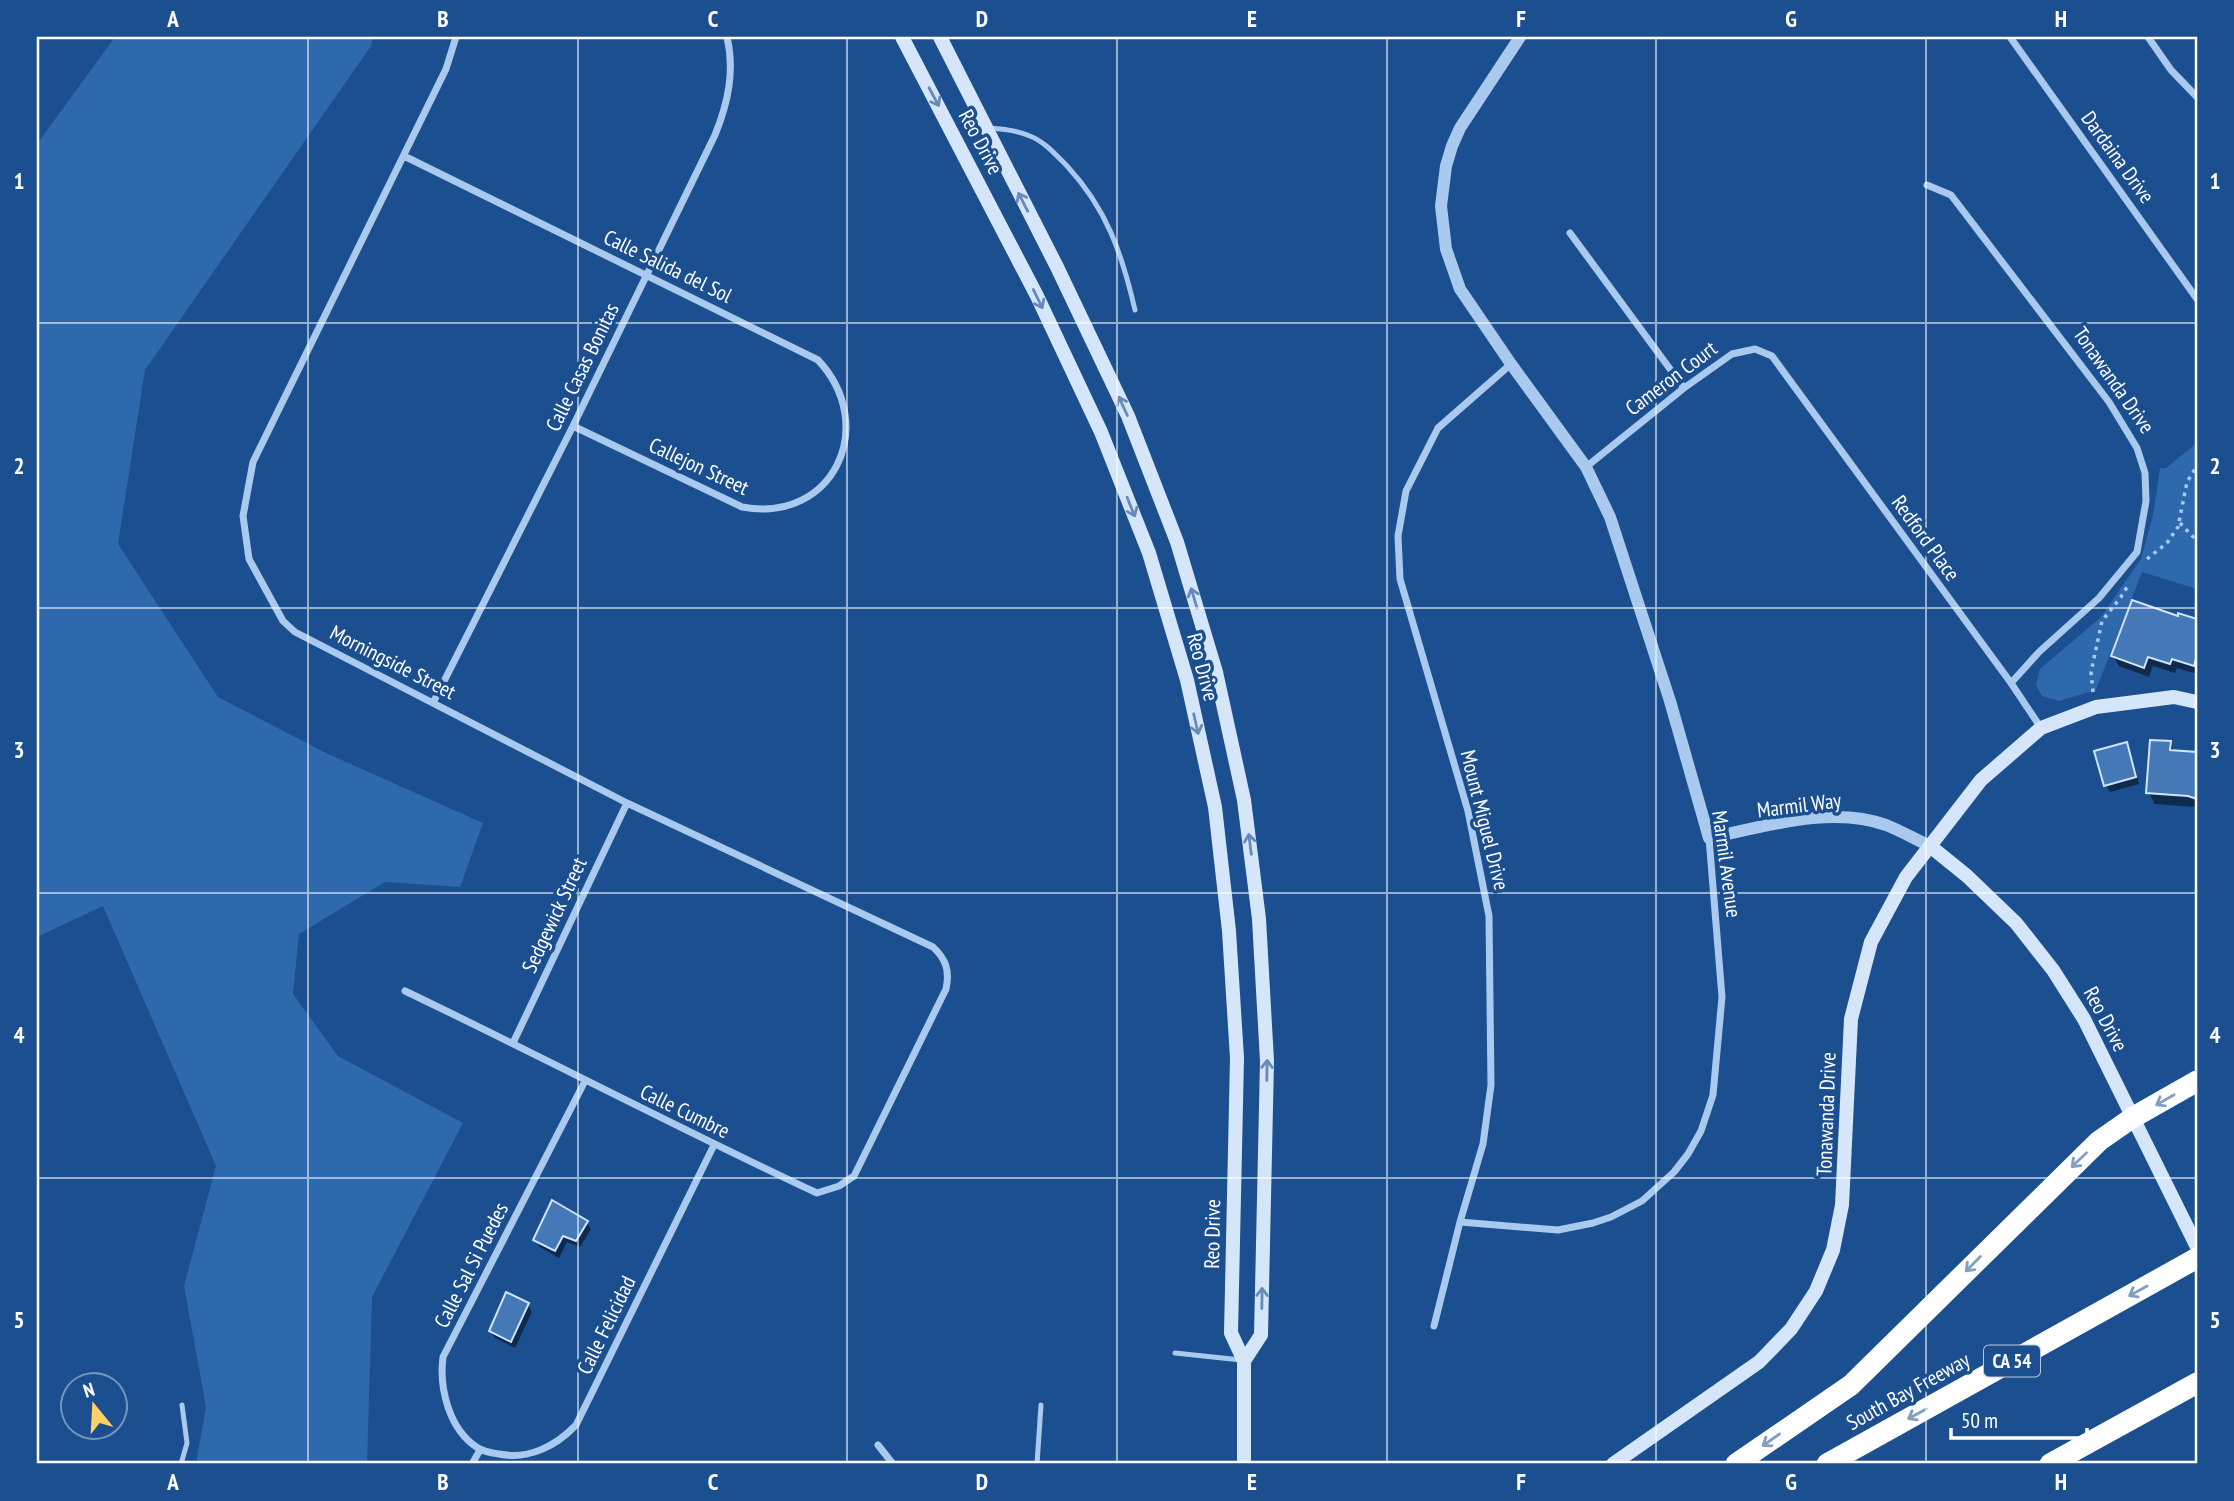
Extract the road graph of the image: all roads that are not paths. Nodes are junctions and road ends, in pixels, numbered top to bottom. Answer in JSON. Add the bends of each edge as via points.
{"nodes":[{"id":1,"x":456,"y":37,"type":"edge"},
{"id":2,"x":727,"y":37,"type":"edge"},
{"id":3,"x":902,"y":37,"type":"edge"},
{"id":4,"x":940,"y":37,"type":"edge"},
{"id":5,"x":1520,"y":37,"type":"edge"},
{"id":6,"x":2010,"y":37,"type":"edge"},
{"id":7,"x":2148,"y":37,"type":"edge"},
{"id":8,"x":2197,"y":97,"type":"edge"},
{"id":9,"x":985,"y":127,"type":"junction"},
{"id":10,"x":404,"y":156,"type":"junction"},
{"id":11,"x":1927,"y":185,"type":"dead end"},
{"id":12,"x":1570,"y":233,"type":"dead end"},
{"id":13,"x":647,"y":275,"type":"junction"},
{"id":14,"x":2197,"y":299,"type":"edge"},
{"id":15,"x":1135,"y":310,"type":"dead end"},
{"id":16,"x":1511,"y":364,"type":"junction"},
{"id":17,"x":1782,"y":369,"type":"joint"},
{"id":18,"x":1685,"y":388,"type":"junction"},
{"id":19,"x":573,"y":426,"type":"junction"},
{"id":20,"x":839,"y":460,"type":"joint"},
{"id":21,"x":1586,"y":467,"type":"junction"},
{"id":22,"x":2011,"y":683,"type":"junction"},
{"id":23,"x":2197,"y":702,"type":"edge"},
{"id":24,"x":433,"y":703,"type":"junction"},
{"id":25,"x":2041,"y":728,"type":"junction"},
{"id":26,"x":627,"y":803,"type":"junction"},
{"id":27,"x":1709,"y":838,"type":"junction"},
{"id":28,"x":1930,"y":846,"type":"junction"},
{"id":29,"x":405,"y":991,"type":"dead end"},
{"id":30,"x":513,"y":1043,"type":"junction"},
{"id":31,"x":901,"y":1079,"type":"joint"},
{"id":32,"x":586,"y":1081,"type":"junction"},
{"id":33,"x":2197,"y":1081,"type":"edge"},
{"id":34,"x":2132,"y":1118,"type":"junction"},
{"id":35,"x":714,"y":1145,"type":"junction"},
{"id":36,"x":1460,"y":1222,"type":"junction"},
{"id":37,"x":2197,"y":1247,"type":"edge"},
{"id":38,"x":2197,"y":1258,"type":"edge"},
{"id":39,"x":1434,"y":1326,"type":"dead end"},
{"id":40,"x":1175,"y":1353,"type":"dead end"},
{"id":41,"x":1244,"y":1361,"type":"junction"},
{"id":42,"x":2197,"y":1383,"type":"edge"},
{"id":43,"x":182,"y":1405,"type":"dead end"},
{"id":44,"x":1041,"y":1405,"type":"dead end"},
{"id":45,"x":878,"y":1445,"type":"dead end"},
{"id":46,"x":480,"y":1450,"type":"junction"},
{"id":47,"x":181,"y":1464,"type":"edge"},
{"id":48,"x":472,"y":1464,"type":"edge"},
{"id":49,"x":893,"y":1464,"type":"edge"},
{"id":50,"x":1037,"y":1464,"type":"edge"},
{"id":51,"x":1244,"y":1464,"type":"edge"},
{"id":52,"x":1613,"y":1464,"type":"edge"},
{"id":53,"x":1736,"y":1464,"type":"edge"},
{"id":54,"x":1827,"y":1464,"type":"edge"},
{"id":55,"x":2050,"y":1464,"type":"edge"}],
"edges":[{"from":1,"to":10,"type":"street","name":"Morningside Street","via":[[446,69]]},
{"from":2,"to":13,"type":"street","name":"Calle Casas Bonitas","via":[[730,81],[722,117]]},
{"from":3,"to":41,"type":"main road","name":"Reo Drive","one_way":true,"via":[[1037,296],[1101,432],[1149,553],[1186,680],[1215,807],[1229,931],[1237,1059],[1231,1333]]},
{"from":4,"to":9,"type":"main road","name":"Reo Drive"},
{"from":5,"to":16,"type":"street","name":"Marmil Avenue","via":[[1460,128],[1446,166],[1441,206],[1446,248],[1460,289]]},
{"from":6,"to":14,"type":"street","name":"Dardaina Drive"},
{"from":7,"to":8,"type":"street"},
{"from":9,"to":15,"type":"lane","via":[[1032,136],[1082,182],[1102,211],[1116,244]]},
{"from":41,"to":9,"type":"main road","name":"Reo Drive","one_way":true,"via":[[1261,1335],[1268,1061],[1259,919],[1244,800],[1216,672],[1177,542],[1128,416]]},
{"from":10,"to":13,"type":"street","name":"Calle Salida del Sol"},
{"from":10,"to":24,"type":"street","name":"Morningside Street","via":[[253,462],[243,516],[249,559],[283,621],[295,632]]},
{"from":11,"to":22,"type":"street","name":"Tonawanda Drive","via":[[1951,195],[2109,402],[2137,448],[2145,473],[2146,501],[2137,552],[2099,598]]},
{"from":12,"to":18,"type":"street"},
{"from":13,"to":19,"type":"street","name":"Calle Casas Bonitas"},
{"from":13,"to":20,"type":"street","name":"Calle Salida del Sol","via":[[818,360],[834,380],[844,404],[846,432]]},
{"from":16,"to":21,"type":"street","name":"Marmil Avenue"},
{"from":16,"to":36,"type":"street","name":"Mount Miguel Drive","via":[[1437,428],[1406,491],[1398,536],[1400,579],[1468,811],[1489,916],[1491,1085],[1483,1144]]},
{"from":17,"to":18,"type":"street","name":"Cameron Court","via":[[1772,356],[1755,349],[1731,354]]},
{"from":17,"to":22,"type":"street","name":"Redford Place"},
{"from":18,"to":21,"type":"street","name":"Cameron Court"},
{"from":19,"to":20,"type":"street","name":"Callejon Street","via":[[756,510],[784,508],[808,497],[827,481]]},
{"from":19,"to":24,"type":"street","name":"Calle Casas Bonitas"},
{"from":21,"to":27,"type":"street","name":"Marmil Avenue","via":[[1614,528],[1675,715]]},
{"from":22,"to":25,"type":"street","name":"Redford Place"},
{"from":23,"to":25,"type":"main road","via":[[2174,697],[2096,707]]},
{"from":24,"to":26,"type":"street","name":"Morningside Street"},
{"from":25,"to":28,"type":"main road","name":"Tonawanda Drive","via":[[1981,780]]},
{"from":26,"to":30,"type":"street","name":"Sedgewick Street"},
{"from":26,"to":31,"type":"street","name":"Morningside Street","via":[[938,952],[948,972],[946,989]]},
{"from":27,"to":28,"type":"street","name":"Marmil Way","via":[[1804,820],[1851,817],[1884,824]]},
{"from":27,"to":36,"type":"street","name":"Marmil Avenue","via":[[1722,997],[1713,1095],[1688,1154],[1642,1200],[1594,1223],[1559,1230]]},
{"from":28,"to":34,"type":"main road","name":"Reo Drive","via":[[2016,923],[2053,970],[2084,1019]]},
{"from":28,"to":52,"type":"main road","name":"Tonawanda Drive","via":[[1906,877],[1871,942],[1851,1019],[1842,1205],[1833,1250],[1815,1292],[1791,1329],[1759,1362]]},
{"from":29,"to":30,"type":"street","name":"Calle Cumbre"},
{"from":30,"to":32,"type":"street","name":"Calle Cumbre"},
{"from":31,"to":35,"type":"street","name":"Calle Cumbre","via":[[854,1176],[830,1190],[817,1193]]},
{"from":32,"to":35,"type":"street","name":"Calle Cumbre"},
{"from":32,"to":46,"type":"street","name":"Calle Sal Si Puedes","via":[[443,1357],[442,1380],[449,1408]]},
{"from":33,"to":34,"type":"highway","one_way":true},
{"from":34,"to":37,"type":"main road","name":"Reo Drive"},
{"from":34,"to":53,"type":"highway","one_way":true,"via":[[2099,1141],[1852,1385]]},
{"from":35,"to":46,"type":"street","name":"Calle Felicidad","via":[[576,1425],[555,1443],[530,1454]]},
{"from":36,"to":39,"type":"street","name":"Mount Miguel Drive"},
{"from":38,"to":54,"type":"highway","name":"South Bay Freeway","number":"CA 54","one_way":true},
{"from":40,"to":41,"type":"lane"},
{"from":41,"to":51,"type":"main road","name":"Reo Drive"},
{"from":42,"to":55,"type":"highway"},
{"from":43,"to":47,"type":"lane","via":[[187,1443]]},
{"from":44,"to":50,"type":"lane"},
{"from":45,"to":49,"type":"street"},
{"from":46,"to":48,"type":"street"}]}
